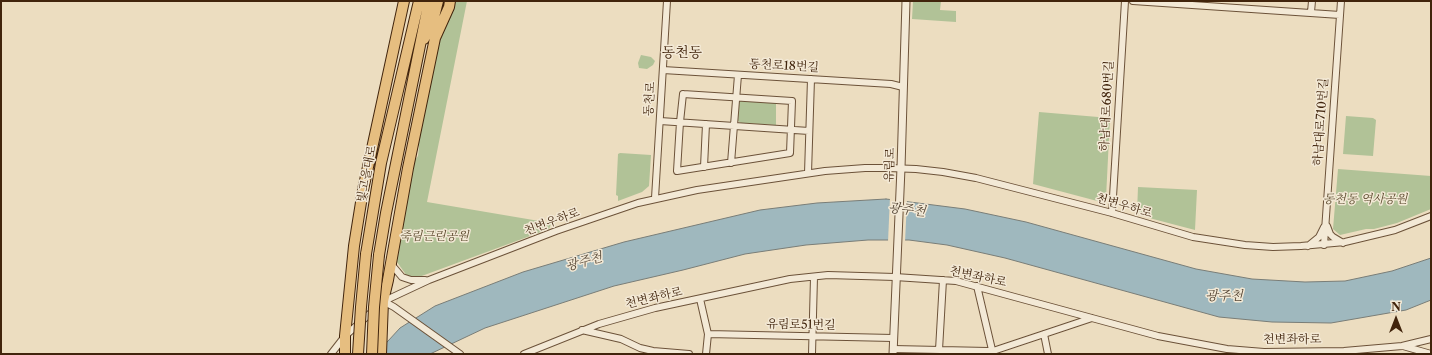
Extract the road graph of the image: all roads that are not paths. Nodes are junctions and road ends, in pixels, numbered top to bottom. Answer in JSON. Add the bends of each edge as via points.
{"nodes":[{"id":1,"x":404,"y":1,"type":"edge"},
{"id":2,"x":412,"y":1,"type":"edge"},
{"id":3,"x":419,"y":1,"type":"edge"},
{"id":4,"x":428,"y":1,"type":"edge"},
{"id":5,"x":438,"y":1,"type":"edge"},
{"id":6,"x":450,"y":1,"type":"edge"},
{"id":7,"x":667,"y":1,"type":"edge"},
{"id":8,"x":906,"y":1,"type":"edge"},
{"id":9,"x":1125,"y":1,"type":"edge"},
{"id":10,"x":1133,"y":1,"type":"edge"},
{"id":11,"x":1312,"y":1,"type":"edge"},
{"id":12,"x":1341,"y":1,"type":"edge"},
{"id":13,"x":1154,"y":2,"type":"edge"},
{"id":14,"x":1311,"y":12,"type":"junction"},
{"id":15,"x":1340,"y":14,"type":"junction"},
{"id":16,"x":416,"y":16,"type":"junction"},
{"id":17,"x":417,"y":55,"type":"junction"},
{"id":18,"x":663,"y":70,"type":"junction"},
{"id":19,"x":738,"y":75,"type":"junction"},
{"id":20,"x":811,"y":79,"type":"junction"},
{"id":21,"x":903,"y":87,"type":"junction"},
{"id":22,"x":736,"y":98,"type":"junction"},
{"id":23,"x":660,"y":121,"type":"junction"},
{"id":24,"x":680,"y":122,"type":"junction"},
{"id":25,"x":706,"y":124,"type":"junction"},
{"id":26,"x":734,"y":125,"type":"junction"},
{"id":27,"x":791,"y":130,"type":"junction"},
{"id":28,"x":809,"y":131,"type":"junction"},
{"id":29,"x":731,"y":163,"type":"junction"},
{"id":30,"x":704,"y":167,"type":"junction"},
{"id":31,"x":901,"y":168,"type":"junction"},
{"id":32,"x":808,"y":173,"type":"junction"},
{"id":33,"x":655,"y":198,"type":"junction"},
{"id":34,"x":1112,"y":213,"type":"junction"},
{"id":35,"x":1431,"y":216,"type":"edge"},
{"id":36,"x":1326,"y":221,"type":"junction"},
{"id":37,"x":1343,"y":243,"type":"junction"},
{"id":38,"x":1324,"y":245,"type":"junction"},
{"id":39,"x":1308,"y":246,"type":"junction"},
{"id":40,"x":391,"y":264,"type":"junction"},
{"id":41,"x":896,"y":274,"type":"junction"},
{"id":42,"x":814,"y":277,"type":"junction"},
{"id":43,"x":429,"y":280,"type":"junction"},
{"id":44,"x":943,"y":280,"type":"junction"},
{"id":45,"x":350,"y":284,"type":"junction"},
{"id":46,"x":977,"y":286,"type":"junction"},
{"id":47,"x":700,"y":299,"type":"junction"},
{"id":48,"x":384,"y":301,"type":"junction"},
{"id":49,"x":1092,"y":318,"type":"junction"},
{"id":50,"x":582,"y":330,"type":"junction"},
{"id":51,"x":708,"y":334,"type":"junction"},
{"id":52,"x":1044,"y":334,"type":"junction"},
{"id":53,"x":345,"y":336,"type":"junction"},
{"id":54,"x":813,"y":336,"type":"junction"},
{"id":55,"x":893,"y":338,"type":"junction"},
{"id":56,"x":1431,"y":339,"type":"edge"},
{"id":57,"x":1402,"y":346,"type":"junction"},
{"id":58,"x":940,"y":350,"type":"junction"},
{"id":59,"x":893,"y":351,"type":"edge"},
{"id":60,"x":1227,"y":351,"type":"edge"},
{"id":61,"x":993,"y":353,"type":"edge"},
{"id":62,"x":332,"y":354,"type":"edge"},
{"id":63,"x":345,"y":354,"type":"edge"},
{"id":64,"x":358,"y":354,"type":"edge"},
{"id":65,"x":372,"y":354,"type":"edge"},
{"id":66,"x":381,"y":354,"type":"edge"},
{"id":67,"x":460,"y":354,"type":"edge"},
{"id":68,"x":524,"y":354,"type":"edge"},
{"id":69,"x":689,"y":354,"type":"edge"},
{"id":70,"x":706,"y":354,"type":"edge"},
{"id":71,"x":812,"y":354,"type":"edge"},
{"id":72,"x":984,"y":354,"type":"edge"},
{"id":73,"x":1048,"y":354,"type":"edge"},
{"id":74,"x":1431,"y":354,"type":"edge"}],
"edges":[{"from":1,"to":45,"type":"highway","via":[[362,190]]},
{"from":2,"to":16,"type":"highway"},
{"from":3,"to":16,"type":"highway","name":"빛고을대로"},
{"from":4,"to":17,"type":"highway"},
{"from":5,"to":17,"type":"highway","via":[[433,21]]},
{"from":6,"to":40,"type":"highway","via":[[432,51]]},
{"from":7,"to":18,"type":"street","name":"동천로"},
{"from":8,"to":21,"type":"street","name":"유림로"},
{"from":9,"to":34,"type":"street","name":"하남대로680번길"},
{"from":10,"to":13,"type":"street"},
{"from":11,"to":14,"type":"street"},
{"from":12,"to":15,"type":"street","name":"하남대로710번길"},
{"from":13,"to":14,"type":"street"},
{"from":14,"to":15,"type":"street"},
{"from":15,"to":36,"type":"street","name":"하남대로710번길"},
{"from":16,"to":64,"type":"highway","name":"빛고을대로","bridge":true,"via":[[382,163],[366,254]]},
{"from":17,"to":65,"type":"highway","bridge":true,"via":[[379,256]]},
{"from":18,"to":19,"type":"street","name":"동천로18번길"},
{"from":18,"to":23,"type":"street","name":"동천로"},
{"from":19,"to":20,"type":"street","name":"동천로18번길"},
{"from":19,"to":22,"type":"street"},
{"from":20,"to":21,"type":"street","name":"동천로18번길"},
{"from":20,"to":28,"type":"street"},
{"from":21,"to":31,"type":"street","name":"유림로"},
{"from":22,"to":24,"type":"street","via":[[683,94]]},
{"from":22,"to":26,"type":"street"},
{"from":22,"to":27,"type":"street","via":[[792,100]]},
{"from":23,"to":24,"type":"street"},
{"from":23,"to":33,"type":"street","name":"동천로"},
{"from":24,"to":25,"type":"street"},
{"from":24,"to":30,"type":"street","via":[[677,171]]},
{"from":25,"to":26,"type":"street"},
{"from":25,"to":30,"type":"street"},
{"from":26,"to":27,"type":"street"},
{"from":26,"to":29,"type":"street"},
{"from":27,"to":28,"type":"street"},
{"from":27,"to":29,"type":"street","via":[[790,153]]},
{"from":28,"to":32,"type":"street"},
{"from":29,"to":30,"type":"street"},
{"from":31,"to":32,"type":"street","name":"천변우하로"},
{"from":31,"to":34,"type":"street","name":"천변우하로","via":[[976,178]]},
{"from":31,"to":41,"type":"street","name":"유림로"},
{"from":32,"to":33,"type":"street","name":"천변우하로"},
{"from":33,"to":43,"type":"street","name":"천변우하로"},
{"from":34,"to":39,"type":"street","name":"천변우하로","via":[[1193,237],[1245,245]]},
{"from":35,"to":37,"type":"street","name":"천변우하로","via":[[1395,230]]},
{"from":36,"to":37,"type":"street","via":[[1330,234]]},
{"from":36,"to":38,"type":"street","name":"하남대로710번길"},
{"from":36,"to":39,"type":"street","via":[[1319,237]]},
{"from":37,"to":38,"type":"street","name":"천변우하로"},
{"from":38,"to":39,"type":"street","name":"천변우하로"},
{"from":40,"to":43,"type":"street","via":[[402,277]]},
{"from":40,"to":45,"type":"highway","via":[[381,279],[368,286],[356,287]]},
{"from":40,"to":48,"type":"highway"},
{"from":41,"to":42,"type":"street","name":"천변좌하로"},
{"from":41,"to":44,"type":"street","name":"천변좌하로"},
{"from":41,"to":55,"type":"street","name":"유림로"},
{"from":42,"to":47,"type":"street","name":"천변좌하로","via":[[782,281]]},
{"from":42,"to":54,"type":"street"},
{"from":43,"to":48,"type":"street","name":"천변우하로"},
{"from":44,"to":46,"type":"street","name":"천변좌하로"},
{"from":44,"to":58,"type":"street"},
{"from":45,"to":53,"type":"highway"},
{"from":46,"to":49,"type":"street","name":"천변좌하로"},
{"from":46,"to":61,"type":"street"},
{"from":47,"to":50,"type":"street","name":"천변좌하로","via":[[655,308]]},
{"from":47,"to":51,"type":"street"},
{"from":48,"to":53,"type":"street","name":"천변우하로"},
{"from":48,"to":66,"type":"highway"},
{"from":48,"to":67,"type":"street"},
{"from":49,"to":52,"type":"street"},
{"from":49,"to":60,"type":"street","name":"천변좌하로"},
{"from":50,"to":68,"type":"street","name":"천변좌하로"},
{"from":50,"to":69,"type":"street","via":[[621,339],[653,351]]},
{"from":51,"to":54,"type":"street","name":"유림로51번길"},
{"from":51,"to":70,"type":"street"},
{"from":52,"to":61,"type":"street"},
{"from":52,"to":73,"type":"street"},
{"from":53,"to":62,"type":"street","name":"천변우하로"},
{"from":53,"to":63,"type":"highway"},
{"from":54,"to":55,"type":"street","name":"유림로51번길"},
{"from":54,"to":71,"type":"street"},
{"from":55,"to":59,"type":"street","name":"유림로"},
{"from":56,"to":57,"type":"street","name":"천변좌하로"},
{"from":57,"to":60,"type":"street","name":"천변좌하로","via":[[1318,352]]},
{"from":57,"to":74,"type":"street"},
{"from":58,"to":59,"type":"street"},
{"from":58,"to":61,"type":"street"},
{"from":61,"to":72,"type":"street"}]}
